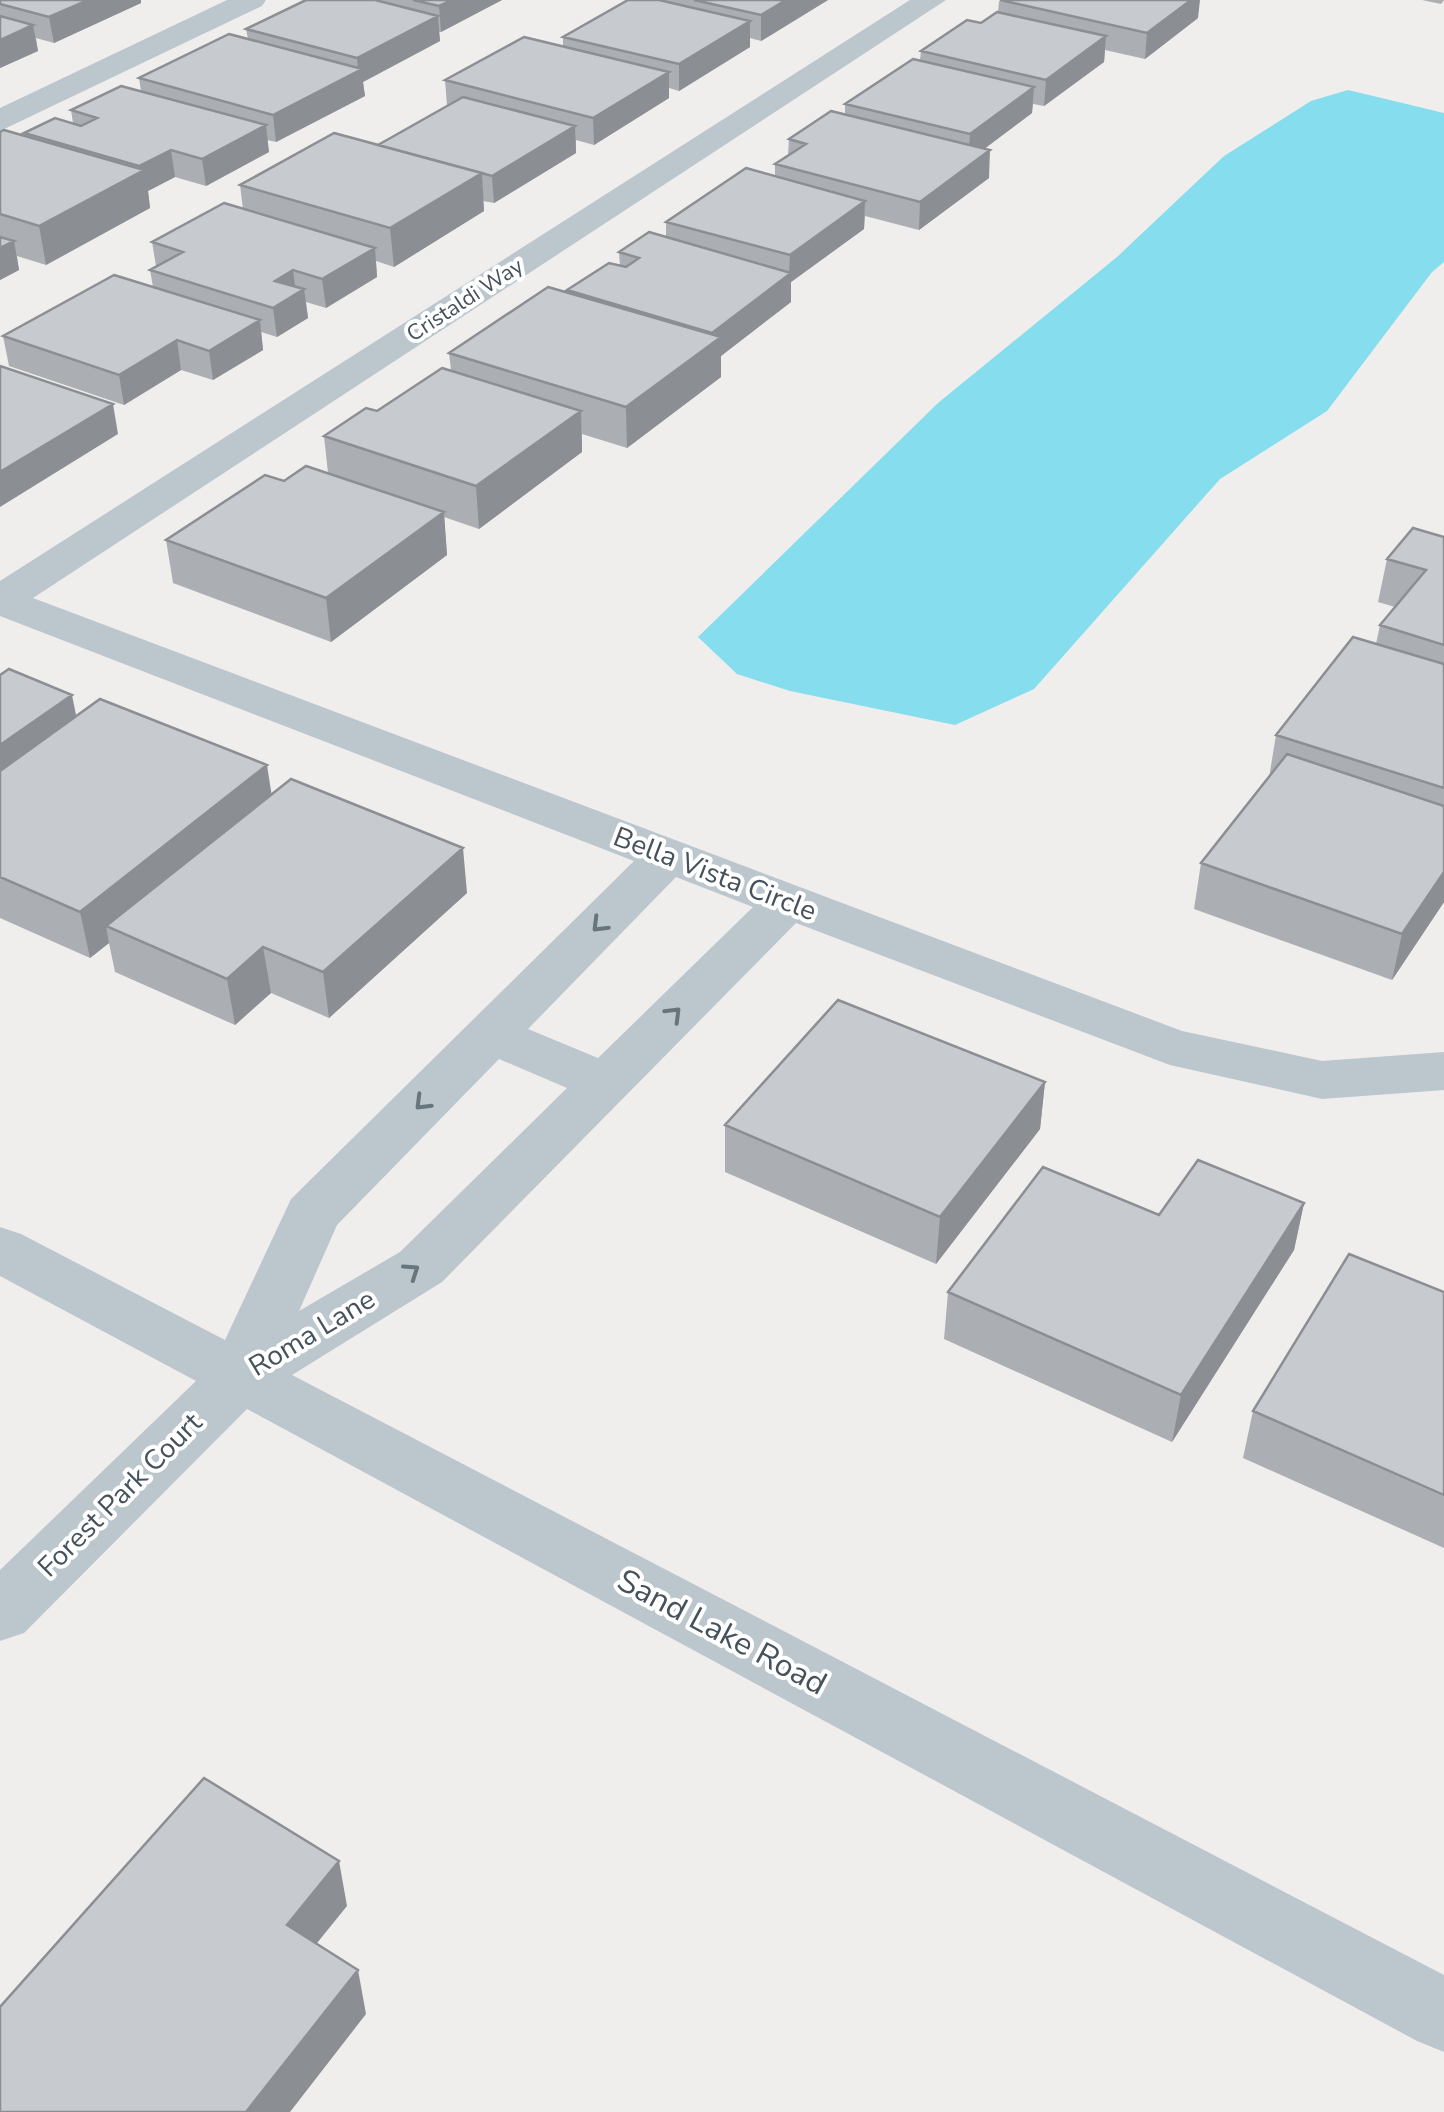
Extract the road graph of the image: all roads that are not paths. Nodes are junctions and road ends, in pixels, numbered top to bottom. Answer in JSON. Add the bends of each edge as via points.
{"nodes":[{"id":1,"x":251,"y":0,"type":"edge"},
{"id":2,"x":930,"y":0,"type":"edge"},
{"id":3,"x":0,"y":121,"type":"edge"},
{"id":4,"x":0,"y":600,"type":"edge"},
{"id":5,"x":668,"y":856,"type":"junction"},
{"id":6,"x":788,"y":901,"type":"junction"},
{"id":7,"x":490,"y":1034,"type":"junction"},
{"id":8,"x":1444,"y":1071,"type":"edge"},
{"id":9,"x":605,"y":1083,"type":"junction"},
{"id":10,"x":0,"y":1248,"type":"edge"},
{"id":11,"x":240,"y":1377,"type":"junction"},
{"id":12,"x":0,"y":1613,"type":"edge"},
{"id":13,"x":1444,"y":2015,"type":"edge"}],
"edges":[{"from":1,"to":3,"type":"street"},
{"from":2,"to":4,"type":"street","name":"Cristaldi Way"},
{"from":4,"to":5,"type":"street","name":"Bella Vista Circle"},
{"from":5,"to":6,"type":"street","name":"Bella Vista Circle"},
{"from":5,"to":7,"type":"street","name":"Roma Lane","one_way":true},
{"from":6,"to":8,"type":"street","name":"Bella Vista Circle","via":[[1170,1047],[1322,1080]]},
{"from":9,"to":6,"type":"street","name":"Roma Lane","one_way":true},
{"from":7,"to":9,"type":"street"},
{"from":7,"to":11,"type":"street","name":"Roma Lane","one_way":true,"via":[[312,1214]]},
{"from":11,"to":9,"type":"street","name":"Roma Lane","one_way":true,"via":[[421,1267]]},
{"from":10,"to":11,"type":"street","name":"Sand Lake Road"},
{"from":11,"to":12,"type":"street","name":"Forest Park Court"},
{"from":11,"to":13,"type":"street","name":"Sand Lake Road"}]}
